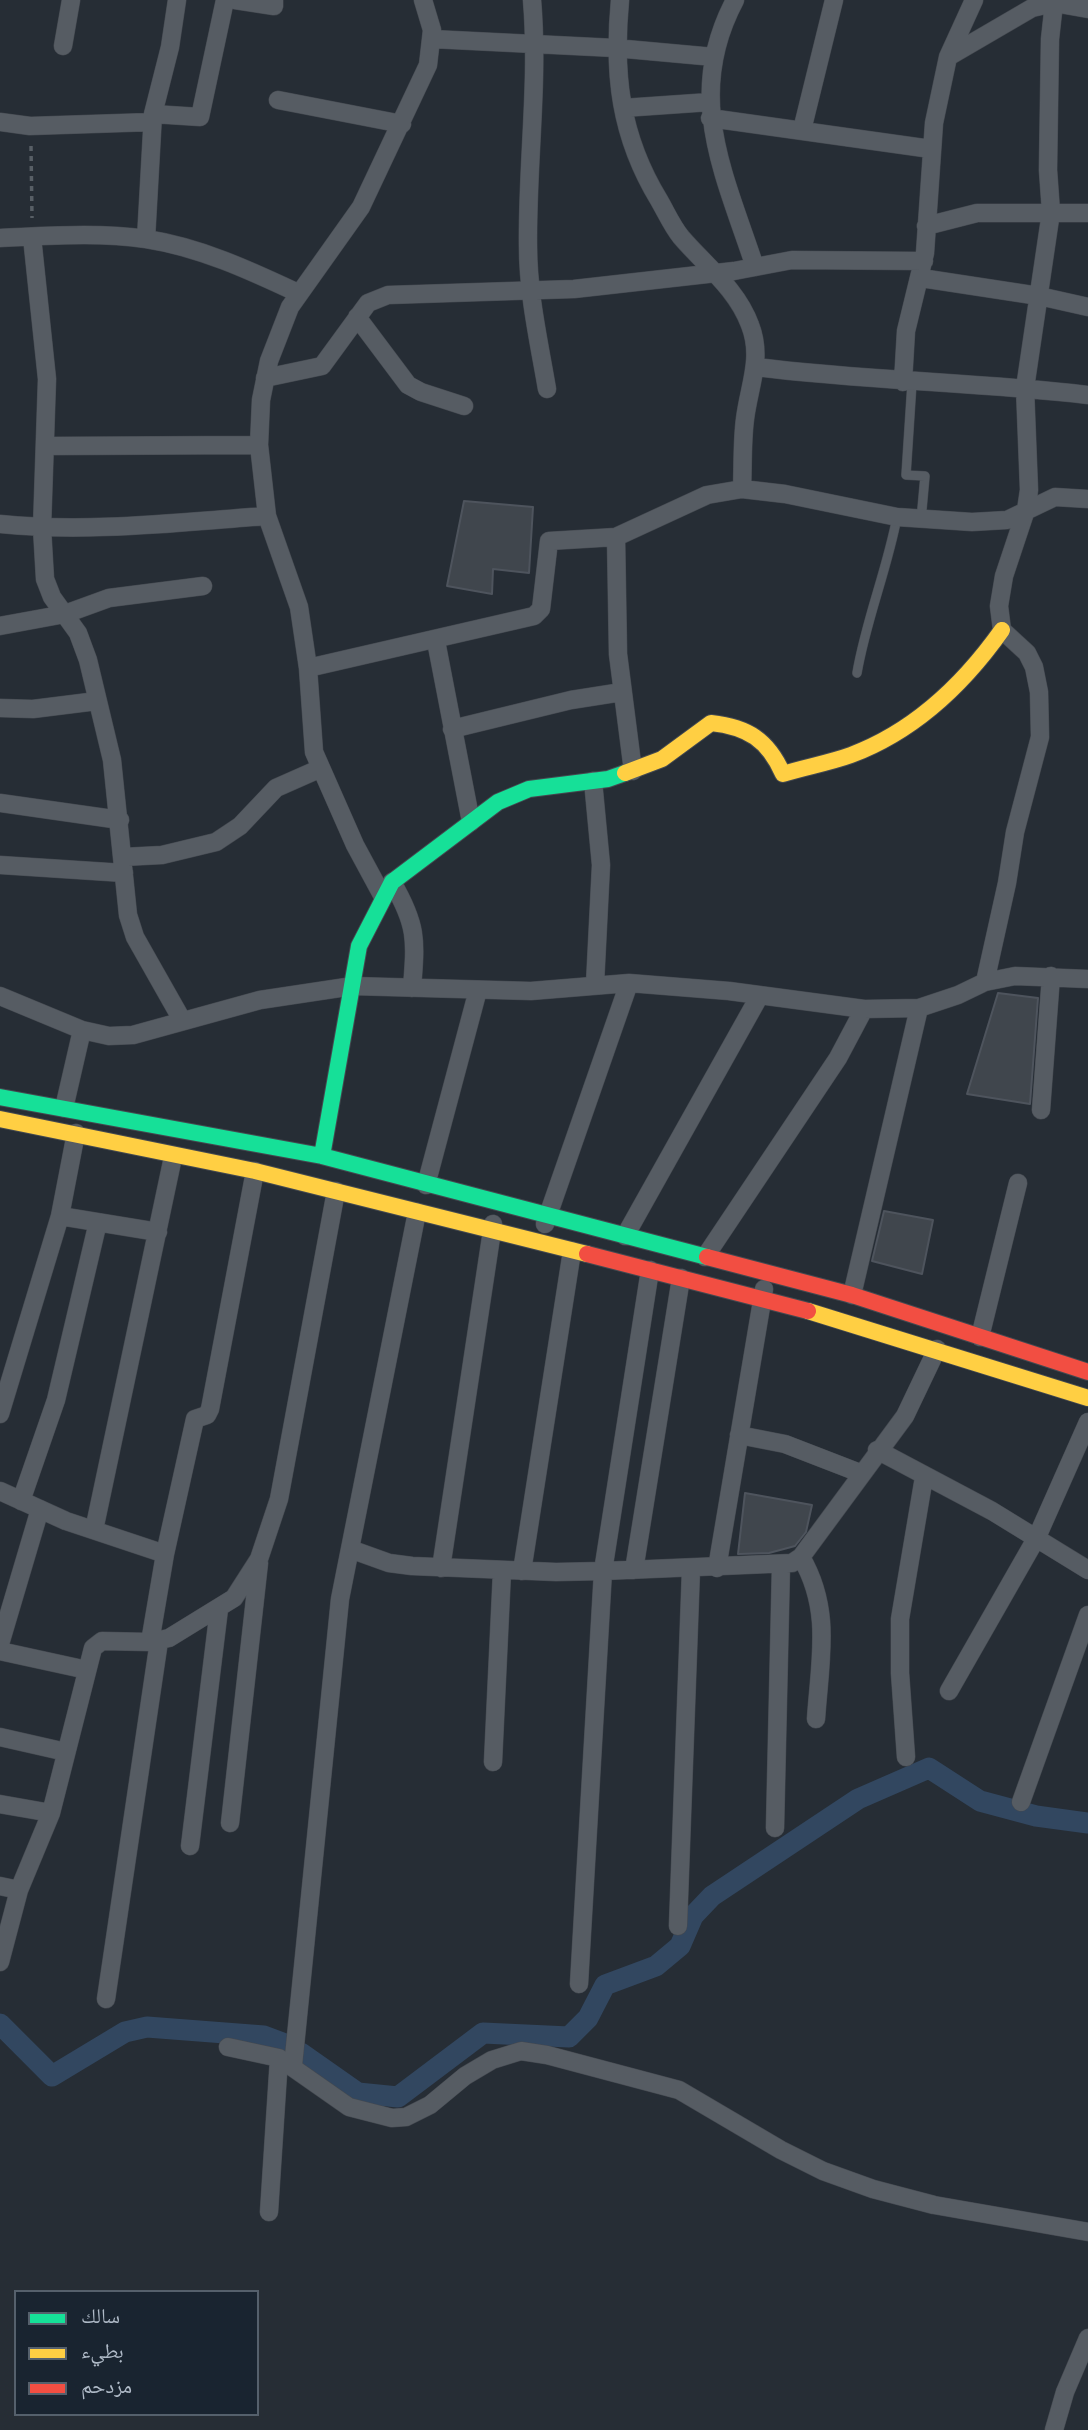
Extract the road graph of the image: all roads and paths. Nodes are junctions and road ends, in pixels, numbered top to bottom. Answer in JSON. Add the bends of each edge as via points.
{"nodes":[{"id":1,"x":71,"y":0,"type":"edge"},
{"id":2,"x":177,"y":0,"type":"edge"},
{"id":3,"x":225,"y":0,"type":"edge"},
{"id":4,"x":235,"y":0,"type":"edge"},
{"id":5,"x":274,"y":0,"type":"edge"},
{"id":6,"x":423,"y":0,"type":"edge"},
{"id":7,"x":532,"y":0,"type":"edge"},
{"id":8,"x":620,"y":0,"type":"edge"},
{"id":9,"x":736,"y":0,"type":"edge"},
{"id":10,"x":834,"y":0,"type":"edge"},
{"id":11,"x":974,"y":0,"type":"edge"},
{"id":12,"x":1054,"y":3,"type":"junction"},
{"id":13,"x":1088,"y":9,"type":"edge"},
{"id":14,"x":432,"y":39,"type":"junction"},
{"id":15,"x":536,"y":44,"type":"junction"},
{"id":16,"x":63,"y":46,"type":"dead end"},
{"id":17,"x":615,"y":48,"type":"junction"},
{"id":18,"x":714,"y":57,"type":"junction"},
{"id":19,"x":948,"y":57,"type":"junction"},
{"id":20,"x":278,"y":100,"type":"dead end"},
{"id":21,"x":623,"y":108,"type":"junction"},
{"id":22,"x":710,"y":110,"type":"junction"},
{"id":23,"x":153,"y":118,"type":"junction"},
{"id":24,"x":0,"y":122,"type":"edge"},
{"id":25,"x":402,"y":124,"type":"junction"},
{"id":26,"x":30,"y":126,"type":"junction"},
{"id":27,"x":802,"y":130,"type":"junction"},
{"id":28,"x":931,"y":149,"type":"junction"},
{"id":29,"x":1051,"y":212,"type":"junction"},
{"id":30,"x":1088,"y":213,"type":"edge"},
{"id":31,"x":926,"y":226,"type":"junction"},
{"id":32,"x":32,"y":237,"type":"junction"},
{"id":33,"x":0,"y":238,"type":"edge"},
{"id":34,"x":146,"y":239,"type":"junction"},
{"id":35,"x":755,"y":267,"type":"junction"},
{"id":36,"x":922,"y":269,"type":"junction"},
{"id":37,"x":716,"y":273,"type":"junction"},
{"id":38,"x":531,"y":291,"type":"junction"},
{"id":39,"x":298,"y":293,"type":"junction"},
{"id":40,"x":1039,"y":296,"type":"junction"},
{"id":41,"x":1088,"y":307,"type":"edge"},
{"id":42,"x":357,"y":317,"type":"junction"},
{"id":43,"x":757,"y":367,"type":"junction"},
{"id":44,"x":265,"y":378,"type":"junction"},
{"id":45,"x":907,"y":383,"type":"junction"},
{"id":46,"x":1025,"y":388,"type":"junction"},
{"id":47,"x":547,"y":389,"type":"dead end"},
{"id":48,"x":1088,"y":395,"type":"edge"},
{"id":49,"x":464,"y":406,"type":"dead end"},
{"id":50,"x":258,"y":445,"type":"junction"},
{"id":51,"x":45,"y":446,"type":"junction"},
{"id":52,"x":742,"y":489,"type":"junction"},
{"id":53,"x":1088,"y":499,"type":"edge"},
{"id":54,"x":1026,"y":510,"type":"junction"},
{"id":55,"x":267,"y":516,"type":"junction"},
{"id":56,"x":897,"y":517,"type":"junction"},
{"id":57,"x":921,"y":520,"type":"junction"},
{"id":58,"x":0,"y":524,"type":"edge"},
{"id":59,"x":42,"y":528,"type":"junction"},
{"id":60,"x":616,"y":537,"type":"junction"},
{"id":61,"x":203,"y":586,"type":"dead end"},
{"id":62,"x":65,"y":614,"type":"junction"},
{"id":63,"x":0,"y":626,"type":"edge"},
{"id":64,"x":1003,"y":630,"type":"junction"},
{"id":65,"x":436,"y":641,"type":"junction"},
{"id":66,"x":308,"y":668,"type":"junction"},
{"id":67,"x":857,"y":673,"type":"dead end"},
{"id":68,"x":622,"y":692,"type":"junction"},
{"id":69,"x":97,"y":701,"type":"junction"},
{"id":70,"x":0,"y":708,"type":"edge"},
{"id":71,"x":452,"y":729,"type":"junction"},
{"id":72,"x":319,"y":769,"type":"junction"},
{"id":73,"x":633,"y":771,"type":"junction"},
{"id":74,"x":593,"y":781,"type":"junction"},
{"id":75,"x":0,"y":803,"type":"edge"},
{"id":76,"x":120,"y":820,"type":"junction"},
{"id":77,"x":471,"y":822,"type":"junction"},
{"id":78,"x":0,"y":865,"type":"edge"},
{"id":79,"x":123,"y":865,"type":"junction"},
{"id":80,"x":387,"y":889,"type":"junction"},
{"id":81,"x":1051,"y":976,"type":"junction"},
{"id":82,"x":1088,"y":979,"type":"edge"},
{"id":83,"x":985,"y":982,"type":"junction"},
{"id":84,"x":629,"y":983,"type":"junction"},
{"id":85,"x":595,"y":984,"type":"junction"},
{"id":86,"x":353,"y":986,"type":"junction"},
{"id":87,"x":412,"y":988,"type":"junction"},
{"id":88,"x":478,"y":990,"type":"junction"},
{"id":89,"x":760,"y":995,"type":"junction"},
{"id":90,"x":0,"y":996,"type":"edge"},
{"id":91,"x":919,"y":1008,"type":"junction"},
{"id":92,"x":864,"y":1009,"type":"junction"},
{"id":93,"x":182,"y":1020,"type":"junction"},
{"id":94,"x":82,"y":1031,"type":"junction"},
{"id":95,"x":0,"y":1097,"type":"edge"},
{"id":96,"x":64,"y":1108,"type":"junction"},
{"id":97,"x":1041,"y":1110,"type":"dead end"},
{"id":98,"x":0,"y":1119,"type":"edge"},
{"id":99,"x":76,"y":1133,"type":"junction"},
{"id":100,"x":322,"y":1156,"type":"junction"},
{"id":101,"x":173,"y":1157,"type":"junction"},
{"id":102,"x":255,"y":1171,"type":"junction"},
{"id":103,"x":1017,"y":1183,"type":"dead end"},
{"id":104,"x":426,"y":1185,"type":"junction"},
{"id":105,"x":337,"y":1191,"type":"junction"},
{"id":106,"x":498,"y":1203,"type":"junction"},
{"id":107,"x":417,"y":1212,"type":"junction"},
{"id":108,"x":60,"y":1216,"type":"junction"},
{"id":109,"x":548,"y":1216,"type":"junction"},
{"id":110,"x":98,"y":1222,"type":"junction"},
{"id":111,"x":492,"y":1230,"type":"junction"},
{"id":112,"x":158,"y":1232,"type":"junction"},
{"id":113,"x":625,"y":1236,"type":"junction"},
{"id":114,"x":541,"y":1243,"type":"junction"},
{"id":115,"x":572,"y":1251,"type":"junction"},
{"id":116,"x":705,"y":1257,"type":"junction"},
{"id":117,"x":650,"y":1270,"type":"junction"},
{"id":118,"x":767,"y":1272,"type":"junction"},
{"id":119,"x":681,"y":1278,"type":"junction"},
{"id":120,"x":852,"y":1295,"type":"junction"},
{"id":121,"x":762,"y":1298,"type":"junction"},
{"id":122,"x":980,"y":1337,"type":"junction"},
{"id":123,"x":937,"y":1349,"type":"junction"},
{"id":124,"x":1088,"y":1372,"type":"edge"},
{"id":125,"x":1088,"y":1398,"type":"edge"},
{"id":126,"x":0,"y":1414,"type":"edge"},
{"id":127,"x":1088,"y":1422,"type":"edge"},
{"id":128,"x":739,"y":1434,"type":"junction"},
{"id":129,"x":877,"y":1450,"type":"junction"},
{"id":130,"x":860,"y":1473,"type":"junction"},
{"id":131,"x":924,"y":1477,"type":"junction"},
{"id":132,"x":0,"y":1490,"type":"edge"},
{"id":133,"x":21,"y":1500,"type":"junction"},
{"id":134,"x":40,"y":1509,"type":"junction"},
{"id":135,"x":94,"y":1531,"type":"junction"},
{"id":136,"x":1037,"y":1537,"type":"junction"},
{"id":137,"x":350,"y":1549,"type":"junction"},
{"id":138,"x":165,"y":1554,"type":"junction"},
{"id":139,"x":801,"y":1556,"type":"junction"},
{"id":140,"x":259,"y":1559,"type":"junction"},
{"id":141,"x":781,"y":1565,"type":"junction"},
{"id":142,"x":441,"y":1568,"type":"junction"},
{"id":143,"x":718,"y":1568,"type":"junction"},
{"id":144,"x":691,"y":1569,"type":"junction"},
{"id":145,"x":634,"y":1570,"type":"junction"},
{"id":146,"x":1088,"y":1570,"type":"edge"},
{"id":147,"x":502,"y":1571,"type":"junction"},
{"id":148,"x":522,"y":1571,"type":"junction"},
{"id":149,"x":603,"y":1571,"type":"junction"},
{"id":150,"x":219,"y":1609,"type":"junction"},
{"id":151,"x":1088,"y":1615,"type":"edge"},
{"id":152,"x":155,"y":1642,"type":"junction"},
{"id":153,"x":0,"y":1644,"type":"edge"},
{"id":154,"x":0,"y":1651,"type":"edge"},
{"id":155,"x":87,"y":1670,"type":"junction"},
{"id":156,"x":949,"y":1691,"type":"dead end"},
{"id":157,"x":816,"y":1719,"type":"dead end"},
{"id":158,"x":0,"y":1737,"type":"edge"},
{"id":159,"x":66,"y":1752,"type":"junction"},
{"id":160,"x":906,"y":1757,"type":"dead end"},
{"id":161,"x":493,"y":1762,"type":"dead end"},
{"id":162,"x":1021,"y":1801,"type":"dead end"},
{"id":163,"x":0,"y":1804,"type":"edge"},
{"id":164,"x":51,"y":1814,"type":"junction"},
{"id":165,"x":230,"y":1823,"type":"dead end"},
{"id":166,"x":775,"y":1828,"type":"dead end"},
{"id":167,"x":190,"y":1846,"type":"dead end"},
{"id":168,"x":0,"y":1886,"type":"edge"},
{"id":169,"x":19,"y":1890,"type":"junction"},
{"id":170,"x":678,"y":1926,"type":"dead end"},
{"id":171,"x":0,"y":1962,"type":"edge"},
{"id":172,"x":579,"y":1984,"type":"dead end"},
{"id":173,"x":106,"y":1999,"type":"dead end"},
{"id":174,"x":228,"y":2047,"type":"dead end"},
{"id":175,"x":286,"y":2062,"type":"junction"},
{"id":176,"x":269,"y":2212,"type":"dead end"},
{"id":177,"x":1088,"y":2232,"type":"edge"},
{"id":178,"x":1088,"y":2338,"type":"edge"},
{"id":179,"x":1054,"y":2430,"type":"edge"}],
"edges":[{"from":1,"to":16,"type":"street"},
{"from":2,"to":23,"type":"street"},
{"from":3,"to":23,"type":"street","via":[[200,117]]},
{"from":4,"to":5,"type":"street","via":[[274,6]]},
{"from":6,"to":14,"type":"street"},
{"from":7,"to":15,"type":"street"},
{"from":8,"to":17,"type":"street"},
{"from":9,"to":18,"type":"street"},
{"from":10,"to":27,"type":"street"},
{"from":11,"to":19,"type":"street"},
{"from":12,"to":13,"type":"street"},
{"from":12,"to":19,"type":"street","via":[[1032,8]]},
{"from":12,"to":29,"type":"street","via":[[1048,170]]},
{"from":14,"to":15,"type":"street"},
{"from":14,"to":25,"type":"street","via":[[428,65]]},
{"from":15,"to":17,"type":"street"},
{"from":15,"to":38,"type":"street","via":[[528,245]]},
{"from":17,"to":18,"type":"street"},
{"from":17,"to":21,"type":"street"},
{"from":18,"to":22,"type":"street"},
{"from":19,"to":28,"type":"street"},
{"from":20,"to":25,"type":"street"},
{"from":21,"to":22,"type":"street"},
{"from":21,"to":37,"type":"street","via":[[633,150],[653,190],[680,235]]},
{"from":22,"to":27,"type":"street"},
{"from":22,"to":35,"type":"street"},
{"from":23,"to":26,"type":"street"},
{"from":23,"to":34,"type":"street"},
{"from":24,"to":26,"type":"street"},
{"from":25,"to":39,"type":"street","via":[[361,207]]},
{"from":26,"to":32,"type":"path"},
{"from":27,"to":28,"type":"street"},
{"from":28,"to":31,"type":"street"},
{"from":29,"to":30,"type":"street"},
{"from":29,"to":31,"type":"street","via":[[977,213]]},
{"from":29,"to":40,"type":"street"},
{"from":31,"to":36,"type":"street"},
{"from":32,"to":33,"type":"street"},
{"from":32,"to":34,"type":"street"},
{"from":32,"to":51,"type":"street","via":[[47,379]]},
{"from":34,"to":39,"type":"street","via":[[218,258]]},
{"from":35,"to":36,"type":"street","via":[[820,259]]},
{"from":35,"to":37,"type":"street"},
{"from":36,"to":40,"type":"street"},
{"from":36,"to":45,"type":"street","via":[[906,331]]},
{"from":37,"to":38,"type":"street"},
{"from":37,"to":43,"type":"street","via":[[750,324]]},
{"from":38,"to":42,"type":"street","via":[[388,295],[368,303]]},
{"from":38,"to":47,"type":"street"},
{"from":39,"to":44,"type":"street","via":[[274,344]]},
{"from":40,"to":41,"type":"street"},
{"from":40,"to":46,"type":"street"},
{"from":42,"to":44,"type":"street","via":[[321,366]]},
{"from":42,"to":49,"type":"street","via":[[408,385]]},
{"from":43,"to":45,"type":"street"},
{"from":43,"to":52,"type":"street","via":[[743,434]]},
{"from":44,"to":50,"type":"street"},
{"from":45,"to":46,"type":"street"},
{"from":45,"to":57,"type":"lane","via":[[906,475],[925,476]]},
{"from":46,"to":48,"type":"street"},
{"from":46,"to":54,"type":"street"},
{"from":50,"to":51,"type":"street"},
{"from":50,"to":55,"type":"street"},
{"from":51,"to":59,"type":"street"},
{"from":52,"to":56,"type":"street"},
{"from":52,"to":60,"type":"street","via":[[707,495]]},
{"from":53,"to":54,"type":"street","via":[[1055,497]]},
{"from":54,"to":57,"type":"street","via":[[994,522]]},
{"from":54,"to":64,"type":"street","via":[[1004,576],[999,606]]},
{"from":55,"to":59,"type":"street"},
{"from":55,"to":66,"type":"street","via":[[299,607]]},
{"from":56,"to":57,"type":"street"},
{"from":56,"to":67,"type":"lane"},
{"from":58,"to":59,"type":"street"},
{"from":59,"to":62,"type":"street","via":[[45,579]]},
{"from":60,"to":65,"type":"street","via":[[552,539],[547,546],[539,613]]},
{"from":60,"to":68,"type":"street"},
{"from":61,"to":62,"type":"street","via":[[109,598]]},
{"from":62,"to":63,"type":"street"},
{"from":62,"to":69,"type":"street","via":[[89,660]]},
{"from":64,"to":73,"type":"main road","via":[[977,668],[950,695],[852,754],[783,774],[775,752],[753,732],[711,723],[662,759]]},
{"from":64,"to":83,"type":"street","via":[[1027,653],[1034,667],[1040,737],[1015,832]]},
{"from":65,"to":66,"type":"street"},
{"from":65,"to":71,"type":"street"},
{"from":66,"to":72,"type":"street"},
{"from":68,"to":71,"type":"street","via":[[571,699]]},
{"from":68,"to":73,"type":"street"},
{"from":69,"to":70,"type":"street"},
{"from":69,"to":76,"type":"street","via":[[112,760]]},
{"from":71,"to":77,"type":"street"},
{"from":72,"to":79,"type":"street","via":[[276,788],[240,826],[216,842]]},
{"from":72,"to":80,"type":"street"},
{"from":73,"to":74,"type":"main road"},
{"from":74,"to":77,"type":"main road","via":[[529,789],[498,802]]},
{"from":74,"to":85,"type":"street","via":[[601,865]]},
{"from":75,"to":76,"type":"street"},
{"from":76,"to":79,"type":"street"},
{"from":77,"to":80,"type":"main road"},
{"from":78,"to":79,"type":"street"},
{"from":79,"to":93,"type":"street","via":[[135,937]]},
{"from":80,"to":86,"type":"main road","via":[[359,946]]},
{"from":80,"to":87,"type":"street","via":[[413,922]]},
{"from":81,"to":82,"type":"street"},
{"from":81,"to":83,"type":"street"},
{"from":81,"to":97,"type":"street"},
{"from":83,"to":91,"type":"street"},
{"from":84,"to":85,"type":"street"},
{"from":84,"to":89,"type":"street"},
{"from":84,"to":109,"type":"street"},
{"from":85,"to":88,"type":"street","via":[[531,991]]},
{"from":86,"to":87,"type":"street"},
{"from":86,"to":93,"type":"street","via":[[260,1000]]},
{"from":86,"to":100,"type":"main road"},
{"from":87,"to":88,"type":"street"},
{"from":88,"to":104,"type":"street"},
{"from":89,"to":92,"type":"street"},
{"from":89,"to":113,"type":"street"},
{"from":90,"to":94,"type":"street"},
{"from":91,"to":92,"type":"street"},
{"from":91,"to":120,"type":"street"},
{"from":92,"to":116,"type":"street","via":[[838,1058]]},
{"from":93,"to":94,"type":"street","via":[[132,1035]]},
{"from":94,"to":96,"type":"street"},
{"from":95,"to":96,"type":"main road"},
{"from":96,"to":100,"type":"main road"},
{"from":98,"to":99,"type":"main road"},
{"from":99,"to":101,"type":"main road"},
{"from":99,"to":108,"type":"street"},
{"from":100,"to":104,"type":"main road"},
{"from":101,"to":102,"type":"main road"},
{"from":101,"to":112,"type":"street"},
{"from":102,"to":105,"type":"main road"},
{"from":102,"to":138,"type":"street","via":[[211,1409],[195,1419]]},
{"from":103,"to":122,"type":"street"},
{"from":104,"to":106,"type":"main road"},
{"from":105,"to":107,"type":"main road"},
{"from":105,"to":140,"type":"street","via":[[279,1499]]},
{"from":106,"to":109,"type":"main road"},
{"from":106,"to":111,"type":"street"},
{"from":107,"to":111,"type":"main road"},
{"from":107,"to":137,"type":"street"},
{"from":108,"to":110,"type":"street"},
{"from":108,"to":126,"type":"street"},
{"from":109,"to":113,"type":"main road"},
{"from":109,"to":114,"type":"street"},
{"from":110,"to":112,"type":"street"},
{"from":110,"to":133,"type":"street","via":[[56,1400]]},
{"from":111,"to":114,"type":"main road"},
{"from":111,"to":142,"type":"street"},
{"from":112,"to":135,"type":"street"},
{"from":113,"to":116,"type":"main road"},
{"from":114,"to":115,"type":"main road"},
{"from":115,"to":117,"type":"main road"},
{"from":115,"to":148,"type":"street"},
{"from":116,"to":118,"type":"main road"},
{"from":117,"to":119,"type":"main road"},
{"from":117,"to":149,"type":"street"},
{"from":118,"to":120,"type":"main road"},
{"from":118,"to":121,"type":"street"},
{"from":119,"to":121,"type":"main road"},
{"from":119,"to":145,"type":"street"},
{"from":120,"to":122,"type":"main road"},
{"from":121,"to":123,"type":"main road"},
{"from":121,"to":128,"type":"street"},
{"from":122,"to":124,"type":"main road"},
{"from":123,"to":125,"type":"main road"},
{"from":123,"to":129,"type":"street","via":[[905,1416]]},
{"from":127,"to":136,"type":"street"},
{"from":128,"to":130,"type":"street","via":[[785,1444]]},
{"from":128,"to":143,"type":"street"},
{"from":129,"to":130,"type":"street"},
{"from":129,"to":131,"type":"street"},
{"from":130,"to":139,"type":"street"},
{"from":131,"to":136,"type":"street"},
{"from":131,"to":160,"type":"street","via":[[901,1619]]},
{"from":132,"to":133,"type":"street"},
{"from":133,"to":134,"type":"street"},
{"from":134,"to":135,"type":"street"},
{"from":134,"to":153,"type":"street"},
{"from":135,"to":138,"type":"street"},
{"from":136,"to":146,"type":"street"},
{"from":136,"to":156,"type":"street"},
{"from":137,"to":142,"type":"street","via":[[389,1563]]},
{"from":137,"to":175,"type":"street","via":[[340,1599]]},
{"from":138,"to":152,"type":"street"},
{"from":139,"to":141,"type":"street"},
{"from":139,"to":157,"type":"street","via":[[823,1614]]},
{"from":140,"to":150,"type":"street","via":[[234,1598]]},
{"from":140,"to":165,"type":"street"},
{"from":141,"to":143,"type":"street"},
{"from":141,"to":166,"type":"street"},
{"from":142,"to":147,"type":"street"},
{"from":143,"to":144,"type":"street"},
{"from":144,"to":145,"type":"street"},
{"from":144,"to":170,"type":"street"},
{"from":145,"to":149,"type":"street"},
{"from":147,"to":148,"type":"street"},
{"from":147,"to":161,"type":"street"},
{"from":148,"to":149,"type":"street"},
{"from":149,"to":172,"type":"street"},
{"from":150,"to":152,"type":"street"},
{"from":150,"to":167,"type":"street"},
{"from":151,"to":162,"type":"street"},
{"from":152,"to":155,"type":"street","via":[[102,1641],[93,1648]]},
{"from":152,"to":173,"type":"street"},
{"from":154,"to":155,"type":"street"},
{"from":155,"to":159,"type":"street"},
{"from":158,"to":159,"type":"street"},
{"from":159,"to":164,"type":"street"},
{"from":163,"to":164,"type":"street"},
{"from":164,"to":169,"type":"street"},
{"from":168,"to":169,"type":"street"},
{"from":169,"to":171,"type":"street"},
{"from":174,"to":175,"type":"street"},
{"from":175,"to":176,"type":"street"},
{"from":175,"to":177,"type":"street","via":[[349,2108],[392,2118],[406,2117],[430,2105],[492,2060],[521,2051],[547,2055],[679,2090],[781,2150],[873,2189],[934,2205]]},
{"from":178,"to":179,"type":"street"}]}
